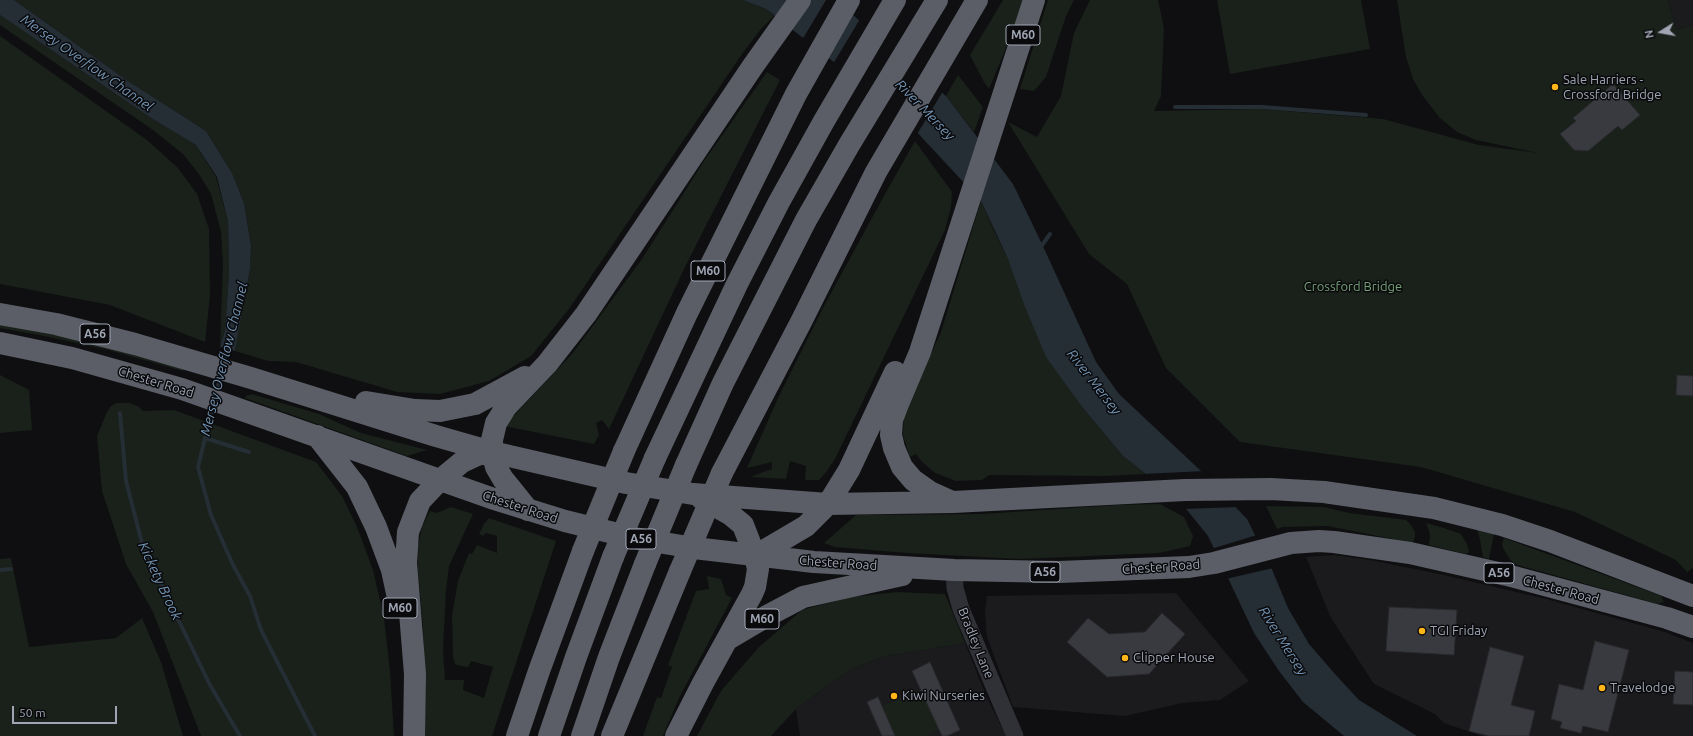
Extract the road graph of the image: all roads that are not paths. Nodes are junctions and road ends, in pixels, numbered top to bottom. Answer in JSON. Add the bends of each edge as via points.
{"nodes":[{"id":1,"x":800,"y":0,"type":"edge"},
{"id":2,"x":849,"y":0,"type":"edge"},
{"id":3,"x":895,"y":0,"type":"edge"},
{"id":4,"x":937,"y":0,"type":"edge"},
{"id":5,"x":977,"y":0,"type":"edge"},
{"id":6,"x":1034,"y":0,"type":"edge"},
{"id":7,"x":950,"y":256,"type":"junction"},
{"id":8,"x":0,"y":314,"type":"edge"},
{"id":9,"x":0,"y":344,"type":"edge"},
{"id":10,"x":548,"y":364,"type":"junction"},
{"id":11,"x":251,"y":378,"type":"junction"},
{"id":12,"x":316,"y":436,"type":"junction"},
{"id":13,"x":492,"y":452,"type":"junction"},
{"id":14,"x":439,"y":481,"type":"junction"},
{"id":15,"x":693,"y":494,"type":"junction"},
{"id":16,"x":953,"y":502,"type":"junction"},
{"id":17,"x":828,"y":504,"type":"junction"},
{"id":18,"x":528,"y":510,"type":"junction"},
{"id":19,"x":755,"y":556,"type":"junction"},
{"id":20,"x":926,"y":569,"type":"junction"},
{"id":21,"x":954,"y":570,"type":"junction"},
{"id":22,"x":1689,"y":595,"type":"edge"},
{"id":23,"x":1684,"y":624,"type":"edge"},
{"id":24,"x":728,"y":639,"type":"junction"},
{"id":25,"x":414,"y":736,"type":"edge"},
{"id":26,"x":517,"y":736,"type":"edge"},
{"id":27,"x":549,"y":736,"type":"edge"},
{"id":28,"x":582,"y":736,"type":"edge"},
{"id":29,"x":612,"y":736,"type":"edge"},
{"id":30,"x":676,"y":736,"type":"edge"},
{"id":31,"x":1015,"y":736,"type":"edge"}],
"edges":[{"from":1,"to":10,"type":"highway","via":[[586,314]]},
{"from":2,"to":26,"type":"highway","number":"M60","bridge":true,"via":[[796,94],[686,313],[624,451],[583,551]]},
{"from":3,"to":27,"type":"highway","number":"M60","bridge":true,"via":[[824,121],[737,284],[655,458],[613,557]]},
{"from":4,"to":28,"type":"highway","bridge":true,"via":[[806,220],[723,383],[645,564]]},
{"from":5,"to":29,"type":"highway","bridge":true,"via":[[876,172],[722,473]]},
{"from":6,"to":7,"type":"highway","number":"M60"},
{"from":7,"to":16,"type":"highway","number":"M60","via":[[920,352],[892,420],[891,435],[899,462],[913,480],[930,492]]},
{"from":7,"to":17,"type":"highway","number":"M60","via":[[849,470]]},
{"from":8,"to":11,"type":"highway","number":"A56","via":[[56,324]]},
{"from":9,"to":12,"type":"highway","name":"Chester Road","number":"A56","via":[[72,358],[182,389]]},
{"from":10,"to":11,"type":"highway","via":[[475,404],[440,411],[382,405]]},
{"from":10,"to":13,"type":"highway","via":[[506,407],[496,423]]},
{"from":11,"to":13,"type":"highway","number":"A56"},
{"from":12,"to":14,"type":"highway","name":"Chester Road","number":"A56"},
{"from":12,"to":25,"type":"highway","number":"M60","via":[[357,487],[392,570],[408,659]]},
{"from":13,"to":14,"type":"highway","number":"A56","via":[[462,462]]},
{"from":13,"to":15,"type":"highway","number":"A56","via":[[626,484]]},
{"from":13,"to":18,"type":"highway","via":[[503,479]]},
{"from":14,"to":18,"type":"highway","name":"Chester Road","number":"A56"},
{"from":14,"to":25,"type":"highway","number":"M60","via":[[420,500],[408,532],[406,563],[415,674]]},
{"from":15,"to":17,"type":"highway","number":"A56"},
{"from":15,"to":19,"type":"highway","number":"A56","via":[[718,506],[743,525]]},
{"from":16,"to":17,"type":"highway","number":"A56"},
{"from":16,"to":22,"type":"highway","number":"A56","via":[[1185,490],[1324,492],[1419,506],[1502,524]]},
{"from":17,"to":19,"type":"highway","via":[[806,526]]},
{"from":18,"to":19,"type":"highway","name":"Chester Road","number":"A56","via":[[634,538]]},
{"from":19,"to":20,"type":"highway","name":"Chester Road","number":"A56"},
{"from":19,"to":24,"type":"highway","number":"M60","via":[[758,568],[755,587]]},
{"from":20,"to":21,"type":"highway","name":"Chester Road","number":"A56"},
{"from":20,"to":24,"type":"highway","number":"M60","via":[[798,600]]},
{"from":21,"to":23,"type":"highway","name":"Chester Road","number":"A56","via":[[1059,572],[1165,569],[1202,565],[1278,545],[1320,541],[1354,544],[1438,559],[1507,575]]},
{"from":21,"to":31,"type":"street","name":"Bradley Lane","via":[[955,588],[961,608]]},
{"from":22,"to":23,"type":"highway"},
{"from":24,"to":30,"type":"highway","number":"M60"}]}
